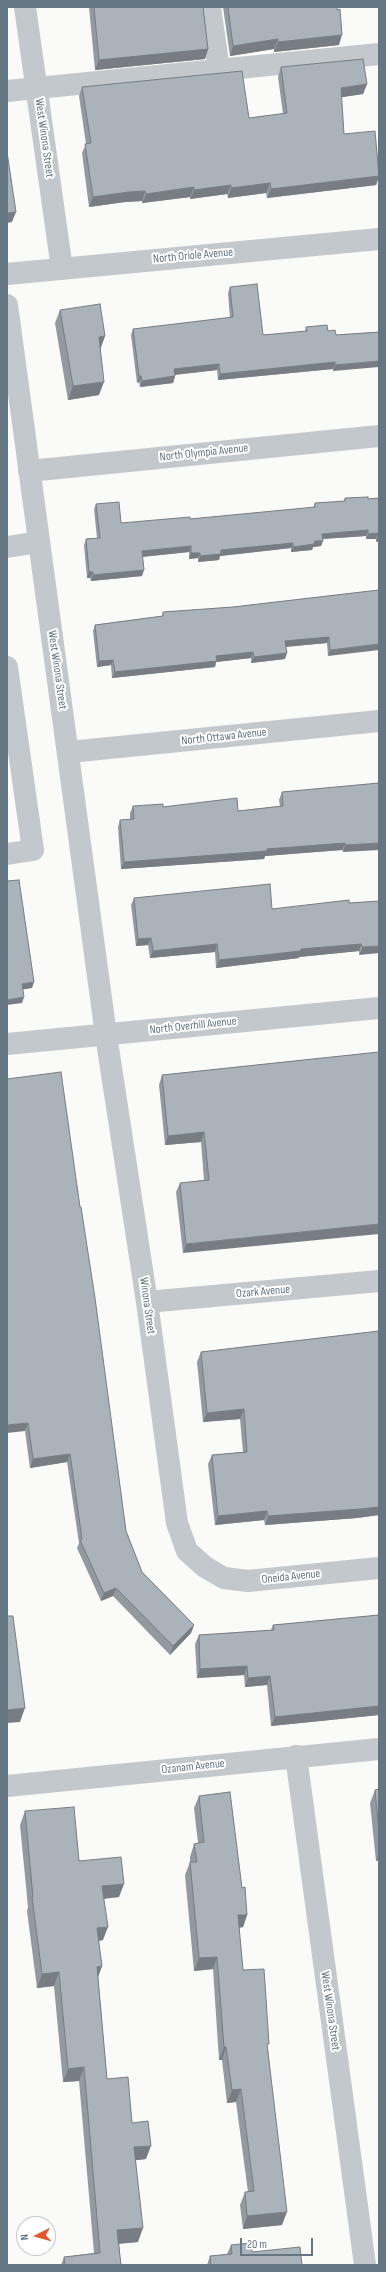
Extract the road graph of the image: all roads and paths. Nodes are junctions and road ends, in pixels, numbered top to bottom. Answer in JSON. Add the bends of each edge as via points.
{"nodes":[{"id":1,"x":25,"y":7,"type":"edge"},
{"id":2,"x":210,"y":7,"type":"edge"},
{"id":3,"x":379,"y":54,"type":"edge"},
{"id":4,"x":219,"y":70,"type":"junction"},
{"id":5,"x":36,"y":88,"type":"junction"},
{"id":6,"x":7,"y":91,"type":"edge"},
{"id":7,"x":379,"y":239,"type":"edge"},
{"id":8,"x":62,"y":269,"type":"junction"},
{"id":9,"x":7,"y":274,"type":"edge"},
{"id":10,"x":7,"y":305,"type":"edge"},
{"id":11,"x":379,"y":436,"type":"edge"},
{"id":12,"x":29,"y":471,"type":"junction"},
{"id":13,"x":39,"y":542,"type":"junction"},
{"id":14,"x":7,"y":548,"type":"edge"},
{"id":15,"x":7,"y":667,"type":"edge"},
{"id":16,"x":379,"y":721,"type":"edge"},
{"id":17,"x":69,"y":752,"type":"junction"},
{"id":18,"x":7,"y":854,"type":"edge"},
{"id":19,"x":379,"y":1008,"type":"edge"},
{"id":20,"x":106,"y":1035,"type":"junction"},
{"id":21,"x":7,"y":1044,"type":"edge"},
{"id":22,"x":379,"y":1281,"type":"edge"},
{"id":23,"x":147,"y":1302,"type":"junction"},
{"id":24,"x":205,"y":1568,"type":"joint"},
{"id":25,"x":379,"y":1568,"type":"edge"},
{"id":26,"x":379,"y":1749,"type":"edge"},
{"id":27,"x":296,"y":1756,"type":"junction"},
{"id":28,"x":7,"y":1786,"type":"edge"},
{"id":29,"x":365,"y":2265,"type":"edge"}],
"edges":[{"from":1,"to":5,"type":"street","name":"West Winona Street"},
{"from":2,"to":4,"type":"street"},
{"from":3,"to":4,"type":"street"},
{"from":4,"to":5,"type":"street"},
{"from":5,"to":6,"type":"street"},
{"from":5,"to":8,"type":"street","name":"West Winona Street"},
{"from":7,"to":8,"type":"street","name":"North Oriole Avenue"},
{"from":8,"to":9,"type":"street","name":"North Oriole Avenue"},
{"from":10,"to":12,"type":"street","name":"West Winona Street"},
{"from":11,"to":12,"type":"street","name":"North Olympia Avenue"},
{"from":12,"to":13,"type":"street","name":"West Winona Street"},
{"from":13,"to":14,"type":"street"},
{"from":13,"to":17,"type":"street","name":"West Winona Street"},
{"from":15,"to":18,"type":"street","via":[[34,850]]},
{"from":16,"to":17,"type":"street","name":"North Ottawa Avenue"},
{"from":17,"to":20,"type":"street","name":"West Winona Street"},
{"from":19,"to":20,"type":"street","name":"North Overhill Avenue"},
{"from":20,"to":21,"type":"street","name":"North Overhill Avenue"},
{"from":20,"to":23,"type":"street","name":"Winona Street"},
{"from":22,"to":23,"type":"street","name":"Ozark Avenue"},
{"from":23,"to":24,"type":"street","name":"Winona Street","via":[[177,1523],[187,1551]]},
{"from":24,"to":25,"type":"street","name":"Oneida Avenue","via":[[224,1578],[248,1581]]},
{"from":26,"to":27,"type":"street","name":"Ozanam Avenue"},
{"from":27,"to":28,"type":"street","name":"Ozanam Avenue"},
{"from":27,"to":29,"type":"street","name":"West Winona Street"}]}
